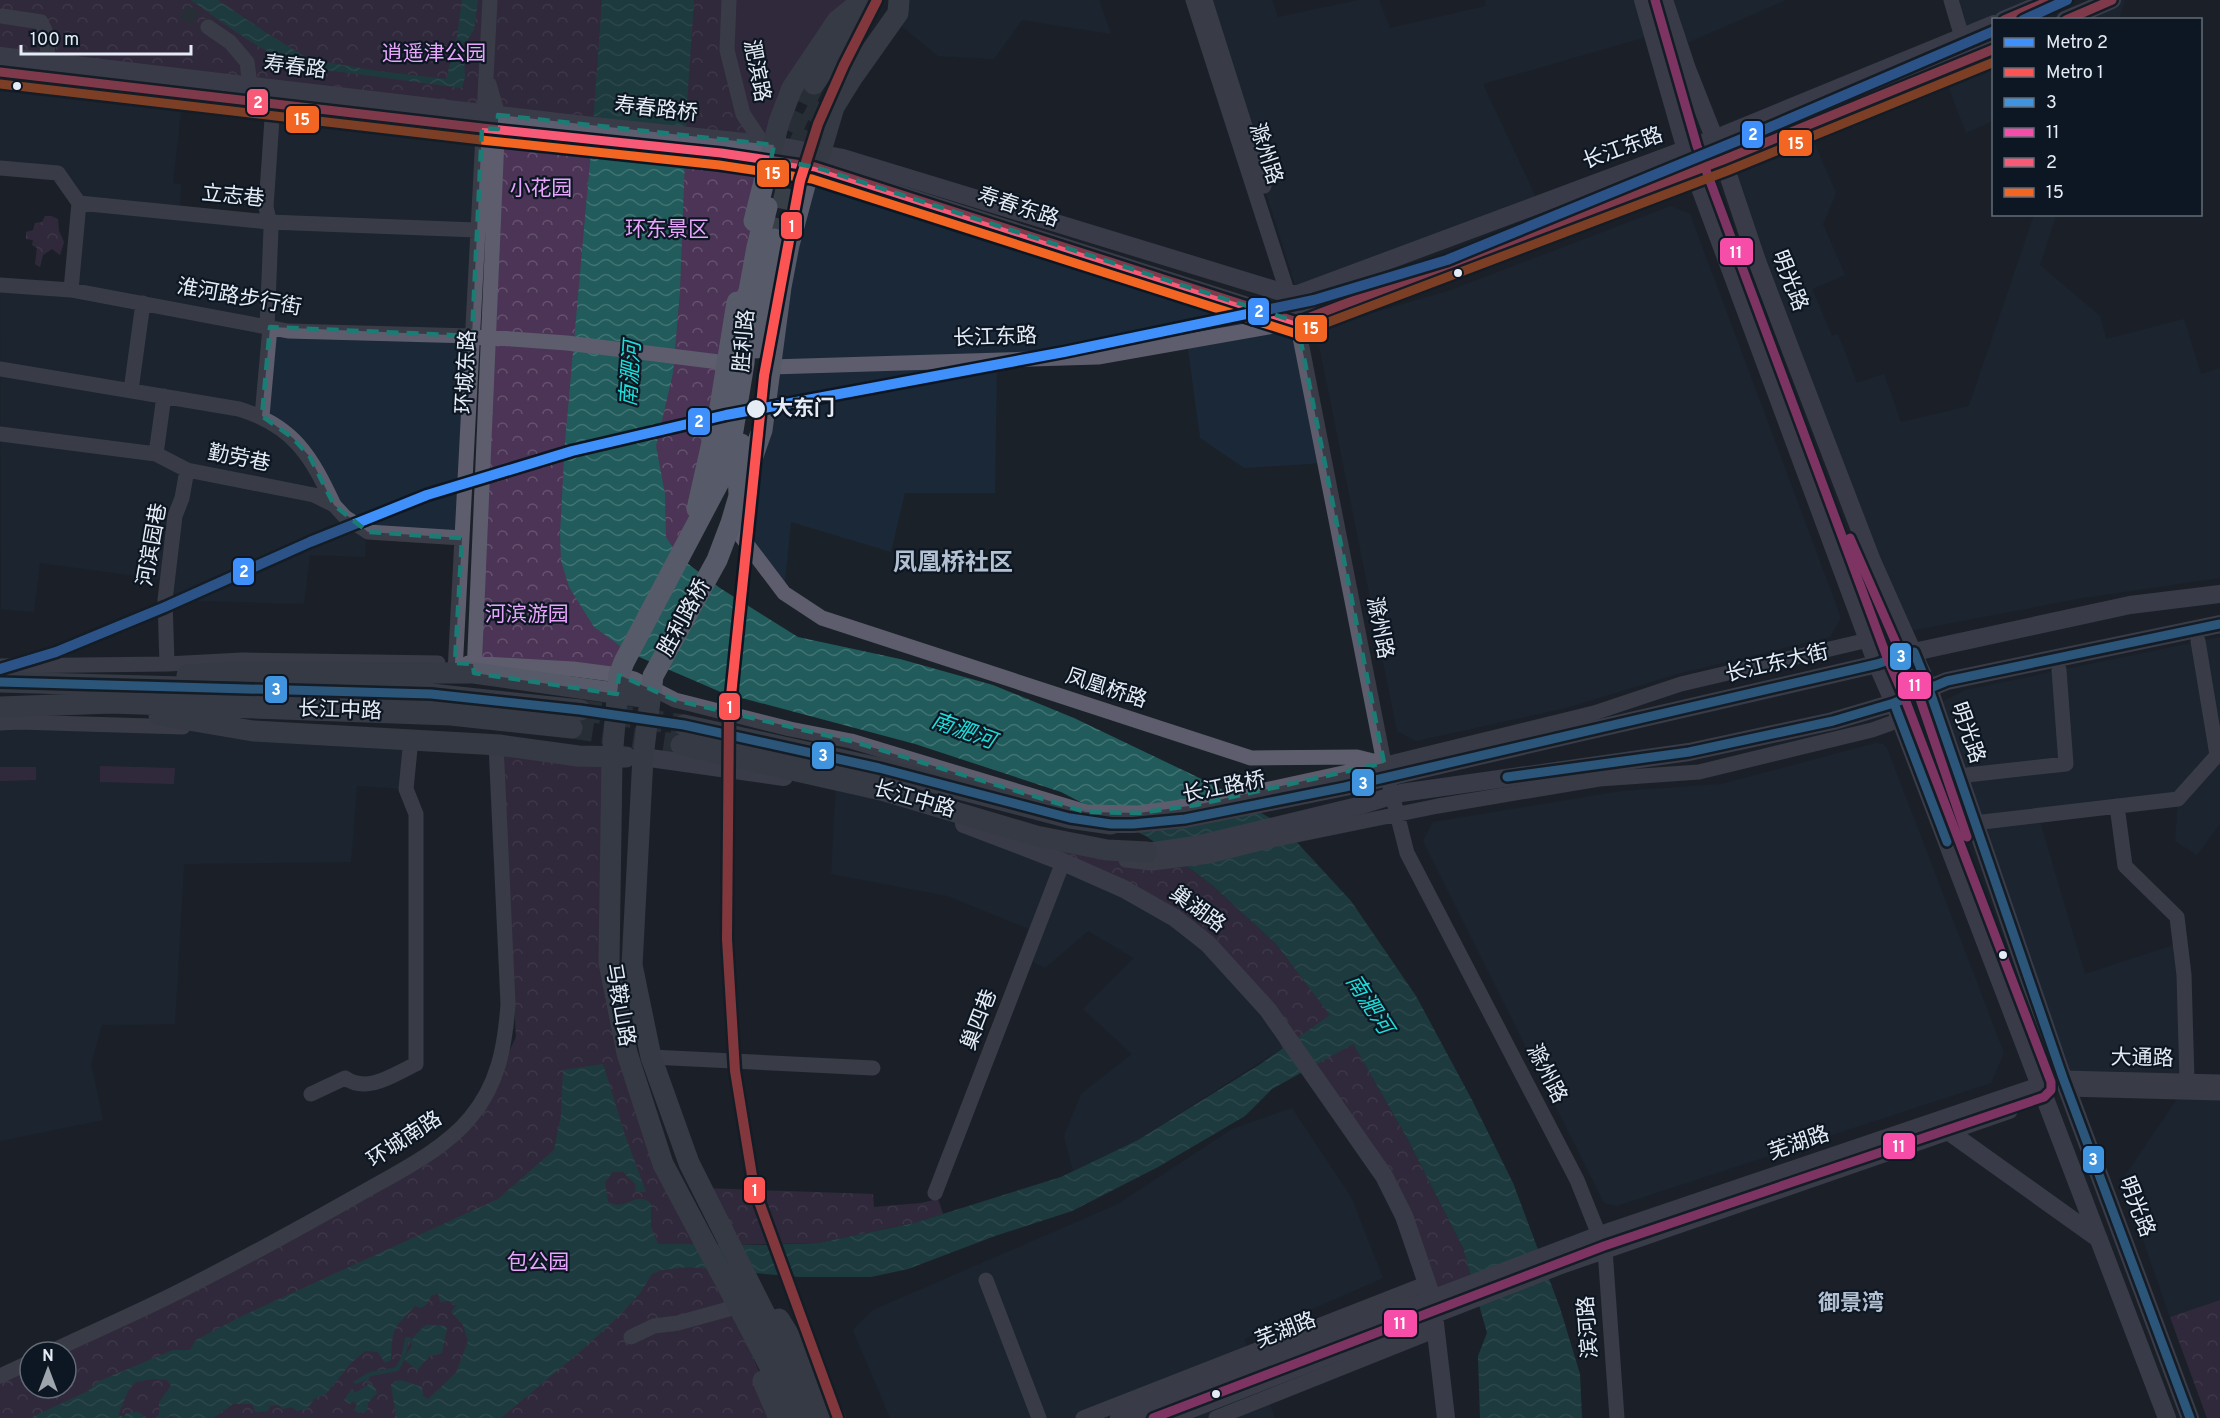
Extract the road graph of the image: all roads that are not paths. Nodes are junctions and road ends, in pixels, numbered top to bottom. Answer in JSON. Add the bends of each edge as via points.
{"nodes":[{"id":1,"x":490,"y":0,"type":"edge"},
{"id":2,"x":729,"y":0,"type":"edge"},
{"id":3,"x":863,"y":0,"type":"edge"},
{"id":4,"x":871,"y":0,"type":"edge"},
{"id":5,"x":893,"y":0,"type":"edge"},
{"id":6,"x":899,"y":0,"type":"edge"},
{"id":7,"x":1193,"y":0,"type":"edge"},
{"id":8,"x":1205,"y":0,"type":"edge"},
{"id":9,"x":1643,"y":0,"type":"edge"},
{"id":10,"x":1664,"y":0,"type":"edge"},
{"id":11,"x":1951,"y":0,"type":"edge"},
{"id":12,"x":2051,"y":0,"type":"edge"},
{"id":13,"x":2112,"y":0,"type":"edge"},
{"id":14,"x":2,"y":16,"type":"dead end"},
{"id":15,"x":2009,"y":18,"type":"edge"},
{"id":16,"x":2070,"y":18,"type":"edge"},
{"id":17,"x":1992,"y":25,"type":"edge"},
{"id":18,"x":208,"y":27,"type":"tunnel mouth"},
{"id":19,"x":1962,"y":37,"type":"junction"},
{"id":20,"x":1992,"y":50,"type":"edge"},
{"id":21,"x":0,"y":56,"type":"edge"},
{"id":22,"x":47,"y":62,"type":"junction"},
{"id":23,"x":0,"y":72,"type":"edge"},
{"id":24,"x":250,"y":85,"type":"junction"},
{"id":25,"x":273,"y":104,"type":"junction"},
{"id":26,"x":490,"y":121,"type":"junction"},
{"id":27,"x":584,"y":132,"type":"joint"},
{"id":28,"x":1714,"y":139,"type":"junction"},
{"id":29,"x":723,"y":146,"type":"joint"},
{"id":30,"x":769,"y":149,"type":"junction"},
{"id":31,"x":1686,"y":150,"type":"junction"},
{"id":32,"x":817,"y":160,"type":"junction"},
{"id":33,"x":1723,"y":160,"type":"junction"},
{"id":34,"x":0,"y":168,"type":"edge"},
{"id":35,"x":1695,"y":171,"type":"junction"},
{"id":36,"x":79,"y":202,"type":"junction"},
{"id":37,"x":767,"y":207,"type":"dead end"},
{"id":38,"x":269,"y":222,"type":"junction"},
{"id":39,"x":477,"y":230,"type":"junction"},
{"id":40,"x":775,"y":239,"type":"tunnel mouth"},
{"id":41,"x":0,"y":285,"type":"edge"},
{"id":42,"x":71,"y":290,"type":"junction"},
{"id":43,"x":1293,"y":294,"type":"junction"},
{"id":44,"x":143,"y":303,"type":"junction"},
{"id":45,"x":1301,"y":320,"type":"junction"},
{"id":46,"x":268,"y":327,"type":"junction"},
{"id":47,"x":472,"y":336,"type":"junction"},
{"id":48,"x":489,"y":337,"type":"junction"},
{"id":49,"x":727,"y":363,"type":"junction"},
{"id":50,"x":771,"y":367,"type":"junction"},
{"id":51,"x":0,"y":369,"type":"edge"},
{"id":52,"x":131,"y":390,"type":"junction"},
{"id":53,"x":164,"y":396,"type":"junction"},
{"id":54,"x":262,"y":416,"type":"junction"},
{"id":55,"x":0,"y":434,"type":"edge"},
{"id":56,"x":156,"y":454,"type":"junction"},
{"id":57,"x":187,"y":470,"type":"junction"},
{"id":58,"x":739,"y":496,"type":"junction"},
{"id":59,"x":334,"y":505,"type":"junction"},
{"id":60,"x":731,"y":523,"type":"junction"},
{"id":61,"x":462,"y":538,"type":"junction"},
{"id":62,"x":691,"y":539,"type":"junction"},
{"id":63,"x":717,"y":560,"type":"joint"},
{"id":64,"x":2220,"y":594,"type":"edge"},
{"id":65,"x":2220,"y":624,"type":"edge"},
{"id":66,"x":1868,"y":640,"type":"junction"},
{"id":67,"x":2198,"y":641,"type":"dead end"},
{"id":68,"x":1914,"y":652,"type":"junction"},
{"id":69,"x":630,"y":653,"type":"joint"},
{"id":70,"x":167,"y":664,"type":"junction"},
{"id":71,"x":1876,"y":664,"type":"junction"},
{"id":72,"x":0,"y":666,"type":"edge"},
{"id":73,"x":464,"y":668,"type":"junction"},
{"id":74,"x":2059,"y":670,"type":"dead end"},
{"id":75,"x":0,"y":682,"type":"edge"},
{"id":76,"x":618,"y":685,"type":"junction"},
{"id":77,"x":652,"y":687,"type":"junction"},
{"id":78,"x":1929,"y":689,"type":"junction"},
{"id":79,"x":112,"y":694,"type":"junction"},
{"id":80,"x":0,"y":707,"type":"edge"},
{"id":81,"x":1897,"y":711,"type":"junction"},
{"id":82,"x":576,"y":719,"type":"tunnel mouth"},
{"id":83,"x":0,"y":723,"type":"edge"},
{"id":84,"x":253,"y":731,"type":"junction"},
{"id":85,"x":411,"y":739,"type":"junction"},
{"id":86,"x":496,"y":744,"type":"junction"},
{"id":87,"x":2219,"y":753,"type":"edge"},
{"id":88,"x":643,"y":757,"type":"junction"},
{"id":89,"x":612,"y":758,"type":"junction"},
{"id":90,"x":1390,"y":769,"type":"junction"},
{"id":91,"x":1958,"y":776,"type":"junction"},
{"id":92,"x":1347,"y":779,"type":"junction"},
{"id":93,"x":1396,"y":794,"type":"junction"},
{"id":94,"x":2116,"y":806,"type":"junction"},
{"id":95,"x":951,"y":811,"type":"junction"},
{"id":96,"x":1363,"y":813,"type":"junction"},
{"id":97,"x":1402,"y":814,"type":"junction"},
{"id":98,"x":1974,"y":823,"type":"junction"},
{"id":99,"x":1112,"y":824,"type":"joint"},
{"id":100,"x":998,"y":837,"type":"junction"},
{"id":101,"x":1017,"y":838,"type":"junction"},
{"id":102,"x":1149,"y":857,"type":"junction"},
{"id":103,"x":1063,"y":862,"type":"junction"},
{"id":104,"x":651,"y":1057,"type":"junction"},
{"id":105,"x":873,"y":1068,"type":"dead end"},
{"id":106,"x":2187,"y":1081,"type":"junction"},
{"id":107,"x":2220,"y":1082,"type":"edge"},
{"id":108,"x":2065,"y":1084,"type":"junction"},
{"id":109,"x":2042,"y":1091,"type":"junction"},
{"id":110,"x":2220,"y":1093,"type":"edge"},
{"id":111,"x":311,"y":1094,"type":"dead end"},
{"id":112,"x":1948,"y":1131,"type":"junction"},
{"id":113,"x":935,"y":1193,"type":"dead end"},
{"id":114,"x":1605,"y":1239,"type":"junction"},
{"id":115,"x":2099,"y":1239,"type":"junction"},
{"id":116,"x":986,"y":1280,"type":"dead end"},
{"id":117,"x":737,"y":1291,"type":"junction"},
{"id":118,"x":1433,"y":1306,"type":"junction"},
{"id":119,"x":760,"y":1326,"type":"junction"},
{"id":120,"x":631,"y":1337,"type":"dead end"},
{"id":121,"x":76,"y":1340,"type":"edge"},
{"id":122,"x":18,"y":1368,"type":"edge"},
{"id":123,"x":0,"y":1376,"type":"edge"},
{"id":124,"x":1173,"y":1417,"type":"edge"},
{"id":125,"x":779,"y":1418,"type":"edge"},
{"id":126,"x":796,"y":1418,"type":"edge"},
{"id":127,"x":813,"y":1418,"type":"edge"},
{"id":128,"x":835,"y":1418,"type":"edge"},
{"id":129,"x":1039,"y":1418,"type":"edge"},
{"id":130,"x":1083,"y":1418,"type":"edge"},
{"id":131,"x":1119,"y":1418,"type":"edge"},
{"id":132,"x":1216,"y":1418,"type":"edge"},
{"id":133,"x":1446,"y":1418,"type":"edge"},
{"id":134,"x":1617,"y":1418,"type":"edge"},
{"id":135,"x":2167,"y":1418,"type":"edge"},
{"id":136,"x":2190,"y":1418,"type":"edge"}],
"edges":[{"from":1,"to":26,"type":"street","name":"环城东路"},
{"from":2,"to":30,"type":"street","name":"淝滨路","via":[[727,50],[743,114]]},
{"from":3,"to":30,"type":"highway","via":[[837,21],[792,88]]},
{"from":4,"to":5,"type":"highway","via":[[819,91]]},
{"from":6,"to":32,"type":"highway","via":[[897,13],[834,108]]},
{"from":7,"to":43,"type":"street","name":"滁州路"},
{"from":8,"to":43,"type":"street","name":"滁州路"},
{"from":9,"to":31,"type":"main road"},
{"from":10,"to":28,"type":"main road","name":"明光路"},
{"from":11,"to":19,"type":"street"},
{"from":12,"to":15,"type":"main road"},
{"from":13,"to":16,"type":"main road"},
{"from":14,"to":22,"type":"street","via":[[41,22],[48,37]]},
{"from":17,"to":19,"type":"main road","name":"长江东路"},
{"from":18,"to":24,"type":"street","via":[[230,42],[247,62]]},
{"from":19,"to":28,"type":"main road","name":"长江东路"},
{"from":20,"to":33,"type":"main road","name":"长江东路"},
{"from":21,"to":22,"type":"main road","name":"寿春路"},
{"from":22,"to":24,"type":"main road","name":"寿春路"},
{"from":23,"to":25,"type":"main road","name":"寿春路"},
{"from":24,"to":26,"type":"main road","name":"寿春路"},
{"from":25,"to":26,"type":"main road","name":"寿春路"},
{"from":25,"to":38,"type":"street","via":[[266,207]]},
{"from":26,"to":27,"type":"main road","name":"寿春路"},
{"from":26,"to":39,"type":"street","name":"环城东路"},
{"from":26,"to":48,"type":"street","name":"环城东路"},
{"from":27,"to":29,"type":"main road","name":"寿春路桥"},
{"from":28,"to":31,"type":"main road","name":"长江东路"},
{"from":28,"to":33,"type":"main road","name":"明光路"},
{"from":29,"to":30,"type":"main road","name":"寿春东路"},
{"from":30,"to":32,"type":"main road","name":"寿春东路"},
{"from":30,"to":49,"type":"highway"},
{"from":31,"to":35,"type":"main road"},
{"from":31,"to":43,"type":"main road","name":"长江东路"},
{"from":32,"to":43,"type":"main road","name":"寿春东路","via":[[843,158]]},
{"from":32,"to":45,"type":"main road","name":"寿春东路"},
{"from":32,"to":50,"type":"highway","via":[[805,185],[789,245]]},
{"from":33,"to":35,"type":"main road","name":"长江东路"},
{"from":33,"to":68,"type":"main road","name":"明光路","via":[[1757,261],[1872,561]]},
{"from":34,"to":36,"type":"street","via":[[58,173]]},
{"from":35,"to":45,"type":"main road","name":"长江东路"},
{"from":35,"to":66,"type":"main road"},
{"from":36,"to":38,"type":"street","name":"立志巷"},
{"from":36,"to":42,"type":"street"},
{"from":37,"to":62,"type":"highway","name":"胜利路","via":[[749,291],[744,363],[730,449],[720,480]]},
{"from":38,"to":39,"type":"street","name":"立志巷"},
{"from":38,"to":46,"type":"street","via":[[272,229]]},
{"from":39,"to":47,"type":"street","name":"环城东路"},
{"from":40,"to":58,"type":"highway","name":"胜利路","via":[[745,413]]},
{"from":41,"to":42,"type":"street","name":"淮河路步行街"},
{"from":42,"to":44,"type":"street","name":"淮河路步行街"},
{"from":43,"to":45,"type":"street","name":"滁州路"},
{"from":44,"to":46,"type":"street","name":"淮河路步行街"},
{"from":44,"to":52,"type":"street"},
{"from":45,"to":50,"type":"street","name":"长江东路","via":[[1098,357]]},
{"from":45,"to":90,"type":"street","name":"滁州路"},
{"from":46,"to":47,"type":"street","name":"淮河路步行街","via":[[288,331]]},
{"from":46,"to":54,"type":"street"},
{"from":47,"to":48,"type":"street","name":"淮河路步行街"},
{"from":47,"to":61,"type":"street","name":"环城东路"},
{"from":48,"to":49,"type":"street","name":"淮河路步行街"},
{"from":48,"to":73,"type":"street","name":"环城东路"},
{"from":49,"to":62,"type":"highway"},
{"from":50,"to":58,"type":"highway","via":[[762,430]]},
{"from":51,"to":52,"type":"street"},
{"from":52,"to":53,"type":"street"},
{"from":53,"to":54,"type":"street"},
{"from":53,"to":56,"type":"street"},
{"from":54,"to":59,"type":"street","via":[[293,438],[310,457]]},
{"from":55,"to":56,"type":"street","name":"勤劳巷"},
{"from":56,"to":57,"type":"street","name":"勤劳巷"},
{"from":57,"to":59,"type":"street","name":"勤劳巷","via":[[314,495]]},
{"from":57,"to":70,"type":"street","name":"河滨园巷","via":[[175,516],[165,600]]},
{"from":58,"to":60,"type":"highway","name":"胜利路"},
{"from":59,"to":61,"type":"street","name":"勤劳巷","via":[[368,532]]},
{"from":60,"to":63,"type":"highway","name":"胜利路"},
{"from":60,"to":90,"type":"street","name":"凤凰桥路","via":[[784,593],[822,618],[1251,758],[1357,757]]},
{"from":61,"to":73,"type":"street","name":"环城东路"},
{"from":62,"to":69,"type":"highway","name":"胜利路桥"},
{"from":63,"to":77,"type":"highway","name":"胜利路桥"},
{"from":64,"to":68,"type":"main road","name":"长江东大街","via":[[2130,605]]},
{"from":65,"to":78,"type":"main road","via":[[1958,679]]},
{"from":66,"to":71,"type":"main road"},
{"from":66,"to":90,"type":"street","via":[[1681,684]]},
{"from":67,"to":87,"type":"street"},
{"from":68,"to":71,"type":"main road","name":"长江东大街"},
{"from":68,"to":78,"type":"main road","name":"明光路"},
{"from":69,"to":76,"type":"highway","name":"马鞍山路"},
{"from":70,"to":72,"type":"street"},
{"from":70,"to":73,"type":"street","via":[[276,659]]},
{"from":71,"to":81,"type":"main road"},
{"from":71,"to":90,"type":"main road","name":"长江东大街"},
{"from":73,"to":76,"type":"highway"},
{"from":73,"to":79,"type":"highway","via":[[151,677]]},
{"from":74,"to":91,"type":"street","via":[[2066,764]]},
{"from":75,"to":79,"type":"highway","name":"长江中路"},
{"from":76,"to":77,"type":"highway"},
{"from":76,"to":89,"type":"highway","name":"马鞍山路"},
{"from":77,"to":88,"type":"highway","name":"马鞍山路"},
{"from":77,"to":92,"type":"street","via":[[675,700],[851,741],[1086,812],[1139,813]]},
{"from":78,"to":81,"type":"main road"},
{"from":78,"to":91,"type":"main road","name":"明光路"},
{"from":79,"to":80,"type":"highway","name":"长江中路"},
{"from":79,"to":82,"type":"highway","name":"长江中路","via":[[431,694]]},
{"from":79,"to":84,"type":"highway","via":[[166,717]]},
{"from":81,"to":93,"type":"main road","via":[[1689,752]]},
{"from":81,"to":97,"type":"street","via":[[1872,730],[1699,772],[1599,779]]},
{"from":81,"to":109,"type":"main road"},
{"from":83,"to":84,"type":"street"},
{"from":84,"to":85,"type":"highway"},
{"from":85,"to":86,"type":"highway"},
{"from":85,"to":111,"type":"street","via":[[406,789],[416,814],[416,1064],[374,1084],[354,1084],[345,1078]]},
{"from":86,"to":89,"type":"highway"},
{"from":86,"to":121,"type":"street","name":"环城南路","via":[[508,1004],[499,1067],[482,1103],[445,1142],[360,1194],[181,1291]]},
{"from":87,"to":94,"type":"street","via":[[2178,799]]},
{"from":88,"to":89,"type":"highway"},
{"from":88,"to":100,"type":"main road","name":"巢湖路","via":[[836,786],[921,808]]},
{"from":88,"to":104,"type":"highway","name":"马鞍山路","via":[[632,965]]},
{"from":89,"to":117,"type":"highway","name":"马鞍山路","via":[[609,963],[627,1053],[663,1164],[701,1236]]},
{"from":90,"to":92,"type":"main road","name":"长江东大街"},
{"from":90,"to":93,"type":"street","name":"滁州路"},
{"from":91,"to":98,"type":"main road","name":"明光路"},
{"from":92,"to":99,"type":"main road","name":"长江路桥","via":[[1185,819]]},
{"from":93,"to":96,"type":"main road"},
{"from":93,"to":97,"type":"street","name":"滁州路"},
{"from":94,"to":98,"type":"street"},
{"from":94,"to":106,"type":"street","via":[[2125,866],[2177,917],[2184,975]]},
{"from":95,"to":99,"type":"highway","name":"长江中路","via":[[682,735],[879,768],[1070,818]]},
{"from":95,"to":101,"type":"street"},
{"from":95,"to":102,"type":"highway","name":"长江中路","via":[[1036,837]]},
{"from":96,"to":97,"type":"street"},
{"from":96,"to":102,"type":"main road"},
{"from":97,"to":114,"type":"street","name":"滁州路","via":[[1587,1176]]},
{"from":98,"to":108,"type":"main road","name":"明光路"},
{"from":100,"to":101,"type":"street"},
{"from":100,"to":103,"type":"main road","name":"巢湖路"},
{"from":101,"to":102,"type":"street","via":[[1109,859]]},
{"from":101,"to":103,"type":"street"},
{"from":103,"to":113,"type":"street","name":"巢四巷"},
{"from":103,"to":118,"type":"main road","name":"巢湖路","via":[[1124,889],[1175,918],[1208,944],[1268,1010],[1384,1176],[1404,1216]]},
{"from":104,"to":105,"type":"street"},
{"from":104,"to":117,"type":"highway","name":"马鞍山路","via":[[688,1163],[724,1232]]},
{"from":106,"to":107,"type":"street","name":"大通路"},
{"from":106,"to":108,"type":"street","name":"大通路"},
{"from":108,"to":109,"type":"main road","name":"芜湖路"},
{"from":108,"to":110,"type":"street","name":"大通路"},
{"from":108,"to":136,"type":"main road","name":"明光路"},
{"from":109,"to":112,"type":"main road","name":"芜湖路"},
{"from":109,"to":114,"type":"main road","name":"芜湖路"},
{"from":109,"to":115,"type":"main road"},
{"from":112,"to":114,"type":"main road","name":"芜湖路"},
{"from":112,"to":115,"type":"main road"},
{"from":114,"to":118,"type":"main road","name":"芜湖路"},
{"from":114,"to":134,"type":"street","name":"滨河路"},
{"from":115,"to":135,"type":"main road"},
{"from":116,"to":129,"type":"street"},
{"from":117,"to":119,"type":"highway","name":"马鞍山路"},
{"from":117,"to":120,"type":"street","via":[[678,1323],[654,1326]]},
{"from":117,"to":125,"type":"highway","via":[[752,1355]]},
{"from":117,"to":128,"type":"highway","via":[[782,1323]]},
{"from":118,"to":124,"type":"main road","name":"芜湖路"},
{"from":118,"to":130,"type":"street"},
{"from":118,"to":131,"type":"main road","name":"芜湖路"},
{"from":118,"to":132,"type":"street"},
{"from":118,"to":133,"type":"main road","name":"巢湖路"},
{"from":119,"to":126,"type":"highway"},
{"from":119,"to":127,"type":"highway"},
{"from":122,"to":123,"type":"street"}]}
